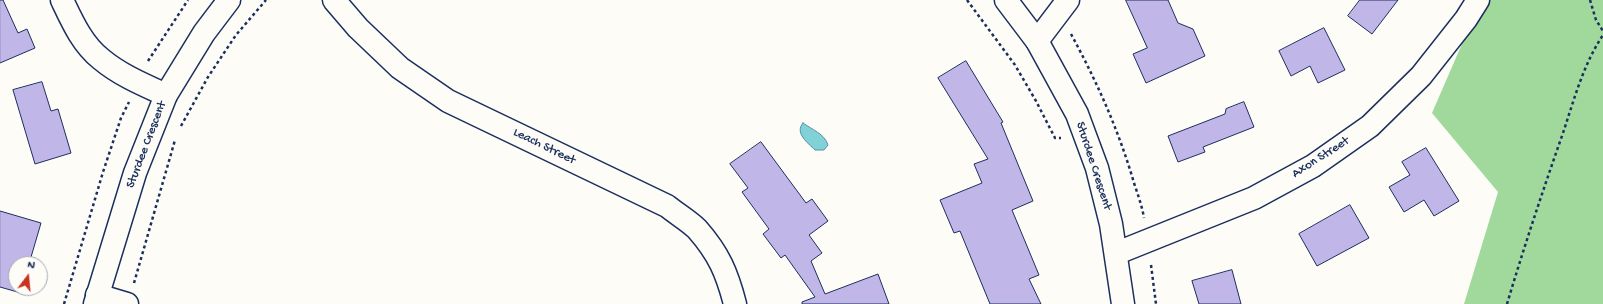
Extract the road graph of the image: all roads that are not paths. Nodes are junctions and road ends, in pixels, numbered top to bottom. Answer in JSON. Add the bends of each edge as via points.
{"nodes":[{"id":1,"x":62,"y":0,"type":"edge"},
{"id":2,"x":229,"y":0,"type":"edge"},
{"id":3,"x":334,"y":0,"type":"edge"},
{"id":4,"x":1006,"y":0,"type":"edge"},
{"id":5,"x":1068,"y":0,"type":"edge"},
{"id":6,"x":1478,"y":0,"type":"edge"},
{"id":7,"x":1037,"y":41,"type":"junction"},
{"id":8,"x":166,"y":95,"type":"junction"},
{"id":9,"x":1117,"y":254,"type":"junction"},
{"id":10,"x":96,"y":300,"type":"edge"},
{"id":11,"x":127,"y":304,"type":"edge"},
{"id":12,"x":736,"y":304,"type":"edge"},
{"id":13,"x":1123,"y":304,"type":"edge"}],
"edges":[{"from":1,"to":8,"type":"street","via":[[81,37],[100,59],[123,74]]},
{"from":2,"to":8,"type":"street","name":"Sturdee Crescent","via":[[204,33]]},
{"from":3,"to":12,"type":"street","name":"Leach Street","via":[[358,28],[400,68],[448,101],[667,206],[696,229],[720,259]]},
{"from":4,"to":7,"type":"street","name":"Sturdee Crescent"},
{"from":5,"to":7,"type":"street"},
{"from":6,"to":9,"type":"street","name":"Axon Street","via":[[1421,76],[1370,126],[1313,166],[1254,198]]},
{"from":7,"to":9,"type":"street","name":"Sturdee Crescent","via":[[1077,114],[1097,168]]},
{"from":8,"to":10,"type":"street","name":"Sturdee Crescent","via":[[135,173]]},
{"from":9,"to":13,"type":"street","name":"Sturdee Crescent"},
{"from":10,"to":11,"type":"street"}]}
